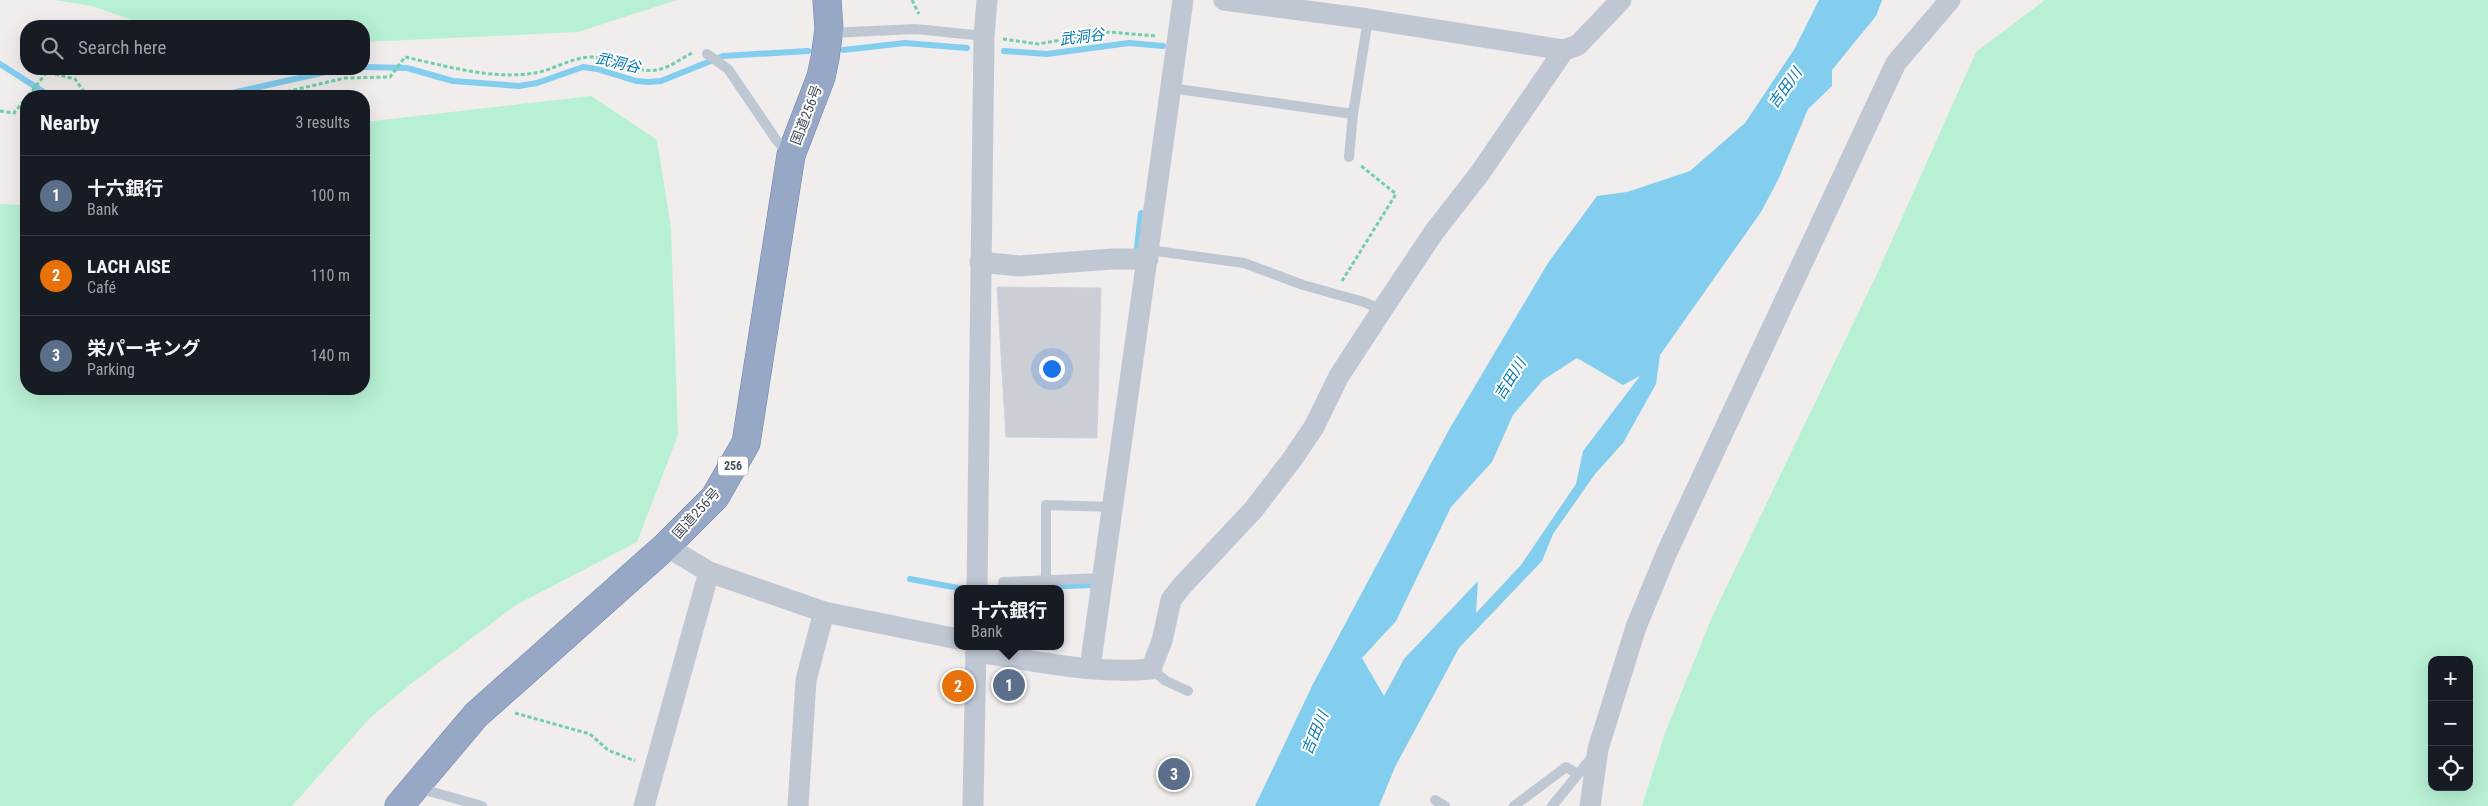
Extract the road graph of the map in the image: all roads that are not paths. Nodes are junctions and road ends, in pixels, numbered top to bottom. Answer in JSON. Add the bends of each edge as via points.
{"nodes":[{"id":1,"x":826,"y":0,"type":"edge"},
{"id":2,"x":988,"y":0,"type":"edge"},
{"id":3,"x":1183,"y":0,"type":"edge"},
{"id":4,"x":1224,"y":0,"type":"edge"},
{"id":5,"x":1621,"y":0,"type":"edge"},
{"id":6,"x":1950,"y":0,"type":"edge"},
{"id":7,"x":1368,"y":19,"type":"junction"},
{"id":8,"x":828,"y":33,"type":"junction"},
{"id":9,"x":984,"y":36,"type":"junction"},
{"id":10,"x":1564,"y":50,"type":"junction"},
{"id":11,"x":707,"y":54,"type":"road end"},
{"id":12,"x":1171,"y":88,"type":"junction"},
{"id":13,"x":1353,"y":114,"type":"junction"},
{"id":14,"x":791,"y":155,"type":"junction"},
{"id":15,"x":1350,"y":157,"type":"road end"},
{"id":16,"x":1149,"y":255,"type":"junction"},
{"id":17,"x":980,"y":262,"type":"junction"},
{"id":18,"x":1382,"y":310,"type":"junction"},
{"id":19,"x":1113,"y":507,"type":"junction"},
{"id":20,"x":666,"y":546,"type":"junction"},
{"id":21,"x":709,"y":572,"type":"junction"},
{"id":22,"x":1103,"y":578,"type":"junction"},
{"id":23,"x":1046,"y":580,"type":"junction"},
{"id":24,"x":977,"y":585,"type":"edge"},
{"id":25,"x":1003,"y":585,"type":"edge"},
{"id":26,"x":824,"y":612,"type":"junction"},
{"id":27,"x":954,"y":638,"type":"edge"},
{"id":28,"x":976,"y":650,"type":"edge"},
{"id":29,"x":982,"y":650,"type":"edge"},
{"id":30,"x":1090,"y":668,"type":"junction"},
{"id":31,"x":1152,"y":669,"type":"junction"},
{"id":32,"x":1188,"y":691,"type":"dead end"},
{"id":33,"x":1598,"y":749,"type":"junction"},
{"id":34,"x":1578,"y":774,"type":"junction"},
{"id":35,"x":407,"y":796,"type":"edge"},
{"id":36,"x":1436,"y":800,"type":"dead end"},
{"id":37,"x":482,"y":806,"type":"edge"},
{"id":38,"x":644,"y":806,"type":"edge"},
{"id":39,"x":798,"y":806,"type":"edge"},
{"id":40,"x":973,"y":806,"type":"edge"},
{"id":41,"x":1445,"y":806,"type":"edge"},
{"id":42,"x":1514,"y":806,"type":"edge"},
{"id":43,"x":1552,"y":806,"type":"edge"},
{"id":44,"x":1590,"y":806,"type":"edge"}],
"edges":[{"from":1,"to":8,"type":"highway","name":"国道256号","number":"256"},
{"from":2,"to":9,"type":"street"},
{"from":3,"to":12,"type":"street"},
{"from":4,"to":7,"type":"street"},
{"from":5,"to":10,"type":"street","via":[[1578,45]]},
{"from":6,"to":33,"type":"street","via":[[1896,63],[1851,156],[1667,552],[1636,627]]},
{"from":7,"to":10,"type":"street"},
{"from":7,"to":13,"type":"lane"},
{"from":8,"to":9,"type":"lane","via":[[915,29]]},
{"from":8,"to":14,"type":"highway","name":"国道256号","number":"256","via":[[821,77]]},
{"from":9,"to":17,"type":"street"},
{"from":10,"to":18,"type":"street"},
{"from":11,"to":14,"type":"lane","via":[[728,69],[777,141]]},
{"from":12,"to":13,"type":"lane"},
{"from":12,"to":16,"type":"street"},
{"from":13,"to":15,"type":"lane"},
{"from":14,"to":20,"type":"highway","name":"国道256号","number":"256","via":[[746,443],[715,496]]},
{"from":16,"to":17,"type":"street","via":[[1019,266]]},
{"from":16,"to":18,"type":"lane","via":[[1244,263]]},
{"from":16,"to":19,"type":"street"},
{"from":17,"to":24,"type":"street"},
{"from":18,"to":31,"type":"street","via":[[1339,376],[1314,427],[1294,458],[1254,509],[1180,586],[1171,600]]},
{"from":19,"to":22,"type":"street"},
{"from":19,"to":23,"type":"lane","via":[[1046,505]]},
{"from":20,"to":21,"type":"street"},
{"from":20,"to":35,"type":"highway","name":"国道256号","number":"256","via":[[476,715]]},
{"from":21,"to":26,"type":"street"},
{"from":21,"to":38,"type":"street"},
{"from":22,"to":23,"type":"lane"},
{"from":22,"to":30,"type":"street"},
{"from":23,"to":25,"type":"lane","via":[[1003,582]]},
{"from":26,"to":27,"type":"street"},
{"from":26,"to":39,"type":"street","via":[[806,680]]},
{"from":28,"to":40,"type":"street"},
{"from":29,"to":30,"type":"street"},
{"from":30,"to":31,"type":"street"},
{"from":31,"to":32,"type":"lane","via":[[1166,681]]},
{"from":33,"to":34,"type":"lane"},
{"from":33,"to":44,"type":"street"},
{"from":34,"to":42,"type":"lane","via":[[1566,767]]},
{"from":34,"to":43,"type":"lane"},
{"from":35,"to":37,"type":"lane"},
{"from":36,"to":41,"type":"lane"}]}
